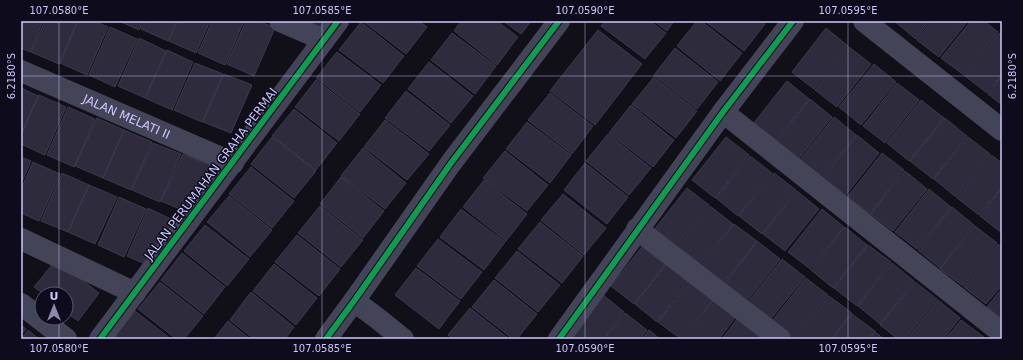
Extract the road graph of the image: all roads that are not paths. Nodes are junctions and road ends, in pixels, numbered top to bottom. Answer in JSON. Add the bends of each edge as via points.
{"nodes":[{"id":1,"x":280,"y":21,"type":"edge"},
{"id":2,"x":338,"y":21,"type":"edge"},
{"id":3,"x":559,"y":21,"type":"edge"},
{"id":4,"x":793,"y":21,"type":"edge"},
{"id":5,"x":864,"y":21,"type":"edge"},
{"id":6,"x":324,"y":40,"type":"junction"},
{"id":7,"x":21,"y":71,"type":"edge"},
{"id":8,"x":723,"y":112,"type":"junction"},
{"id":9,"x":1002,"y":130,"type":"edge"},
{"id":10,"x":233,"y":163,"type":"junction"},
{"id":11,"x":637,"y":229,"type":"junction"},
{"id":12,"x":21,"y":239,"type":"edge"},
{"id":13,"x":136,"y":293,"type":"junction"},
{"id":14,"x":354,"y":301,"type":"junction"},
{"id":15,"x":21,"y":304,"type":"edge"},
{"id":16,"x":1002,"y":333,"type":"edge"},
{"id":17,"x":66,"y":339,"type":"edge"},
{"id":18,"x":100,"y":339,"type":"edge"},
{"id":19,"x":326,"y":339,"type":"edge"},
{"id":20,"x":403,"y":339,"type":"edge"},
{"id":21,"x":559,"y":339,"type":"edge"},
{"id":22,"x":780,"y":339,"type":"edge"}],
"edges":[{"from":1,"to":6,"type":"street"},
{"from":2,"to":6,"type":"street","name":"JALAN PERUMAHAN GRAHA PERMAI"},
{"from":3,"to":14,"type":"street","via":[[451,162]]},
{"from":4,"to":8,"type":"street"},
{"from":5,"to":9,"type":"street"},
{"from":6,"to":10,"type":"street","name":"JALAN PERUMAHAN GRAHA PERMAI"},
{"from":7,"to":10,"type":"street","name":"JALAN MELATI II"},
{"from":8,"to":11,"type":"street"},
{"from":8,"to":16,"type":"street"},
{"from":10,"to":13,"type":"street","name":"JALAN PERUMAHAN GRAHA PERMAI"},
{"from":11,"to":21,"type":"street"},
{"from":11,"to":22,"type":"street"},
{"from":12,"to":13,"type":"street"},
{"from":13,"to":18,"type":"street","name":"JALAN PERUMAHAN GRAHA PERMAI"},
{"from":14,"to":19,"type":"street"},
{"from":14,"to":20,"type":"street"},
{"from":15,"to":17,"type":"street"}]}
